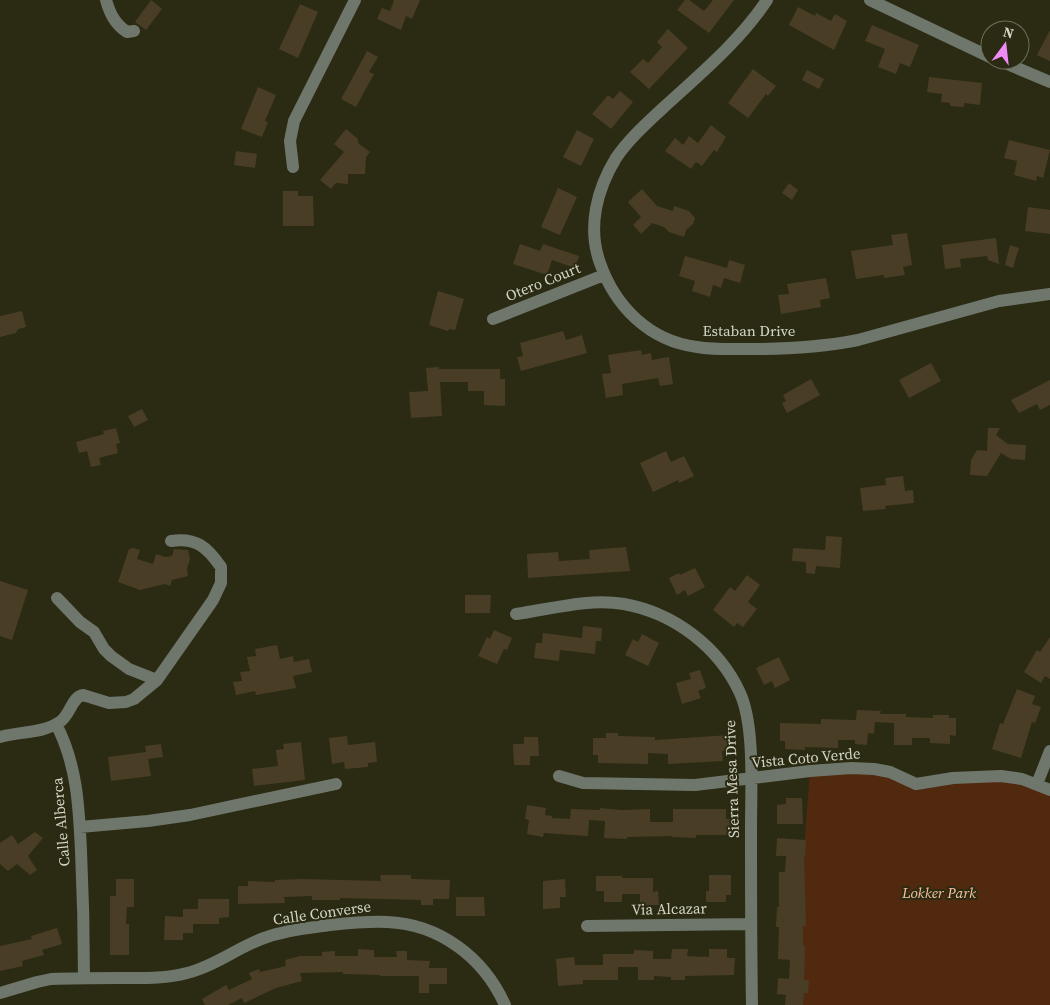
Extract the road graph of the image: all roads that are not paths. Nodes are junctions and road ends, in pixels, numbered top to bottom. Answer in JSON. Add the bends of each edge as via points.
{"nodes":[{"id":1,"x":106,"y":0,"type":"edge"},
{"id":2,"x":355,"y":0,"type":"edge"},
{"id":3,"x":768,"y":0,"type":"edge"},
{"id":4,"x":870,"y":0,"type":"edge"},
{"id":5,"x":134,"y":31,"type":"dead end"},
{"id":6,"x":980,"y":52,"type":"edge"},
{"id":7,"x":1022,"y":70,"type":"edge"},
{"id":8,"x":1050,"y":82,"type":"edge"},
{"id":9,"x":293,"y":167,"type":"dead end"},
{"id":10,"x":604,"y":275,"type":"junction"},
{"id":11,"x":1050,"y":294,"type":"edge"},
{"id":12,"x":493,"y":319,"type":"dead end"},
{"id":13,"x":171,"y":541,"type":"dead end"},
{"id":14,"x":57,"y":598,"type":"dead end"},
{"id":15,"x":516,"y":614,"type":"dead end"},
{"id":16,"x":157,"y":680,"type":"junction"},
{"id":17,"x":56,"y":724,"type":"junction"},
{"id":18,"x":0,"y":738,"type":"edge"},
{"id":19,"x":1050,"y":751,"type":"edge"},
{"id":20,"x":559,"y":776,"type":"dead end"},
{"id":21,"x":751,"y":779,"type":"junction"},
{"id":22,"x":336,"y":784,"type":"dead end"},
{"id":23,"x":1037,"y":784,"type":"junction"},
{"id":24,"x":1050,"y":790,"type":"edge"},
{"id":25,"x":80,"y":827,"type":"junction"},
{"id":26,"x":751,"y":924,"type":"junction"},
{"id":27,"x":587,"y":926,"type":"dead end"},
{"id":28,"x":84,"y":978,"type":"junction"},
{"id":29,"x":0,"y":993,"type":"edge"},
{"id":30,"x":505,"y":1005,"type":"edge"},
{"id":31,"x":752,"y":1005,"type":"edge"}],
"edges":[{"from":1,"to":5,"type":"street","via":[[119,27],[127,32]]},
{"from":2,"to":9,"type":"street","via":[[294,121],[290,142]]},
{"from":3,"to":10,"type":"street","name":"Estaban Drive","via":[[748,26],[636,133],[616,158],[602,186],[595,217],[595,246]]},
{"from":4,"to":6,"type":"street"},
{"from":7,"to":8,"type":"street"},
{"from":10,"to":11,"type":"street","name":"Estaban Drive","via":[[620,303],[650,330],[683,345],[708,349],[794,349],[837,344],[1000,302]]},
{"from":10,"to":12,"type":"street","name":"Otero Court"},
{"from":13,"to":16,"type":"street","via":[[188,539],[207,551],[221,567],[221,583],[213,600]]},
{"from":14,"to":16,"type":"street","via":[[94,632],[115,660]]},
{"from":15,"to":21,"type":"street","name":"Sierra Mesa Drive","via":[[584,604],[624,604],[667,618],[685,629],[717,656],[740,694],[748,720]]},
{"from":16,"to":17,"type":"street","via":[[126,702],[109,703],[79,695],[68,713]]},
{"from":17,"to":18,"type":"street","via":[[43,730]]},
{"from":17,"to":25,"type":"street","name":"Calle Alberca","via":[[72,764]]},
{"from":19,"to":23,"type":"street"},
{"from":20,"to":21,"type":"street","name":"Vista Coto Verde","via":[[583,783],[695,785]]},
{"from":21,"to":23,"type":"street","name":"Vista Coto Verde","via":[[858,769],[890,772],[916,784],[973,776],[1012,777]]},
{"from":21,"to":26,"type":"street","name":"Sierra Mesa Drive"},
{"from":22,"to":25,"type":"street","via":[[190,815]]},
{"from":23,"to":24,"type":"street","name":"Vista Coto Verde"},
{"from":25,"to":28,"type":"street","name":"Calle Alberca"},
{"from":26,"to":27,"type":"street","name":"Via Alcazar"},
{"from":26,"to":31,"type":"street","name":"Sierra Mesa Drive"},
{"from":28,"to":29,"type":"street","name":"Calle Converse","via":[[37,982]]},
{"from":28,"to":30,"type":"street","name":"Calle Converse","via":[[174,976],[202,968],[253,942],[284,932],[356,922],[387,922],[428,930],[465,951],[485,971]]}]}
